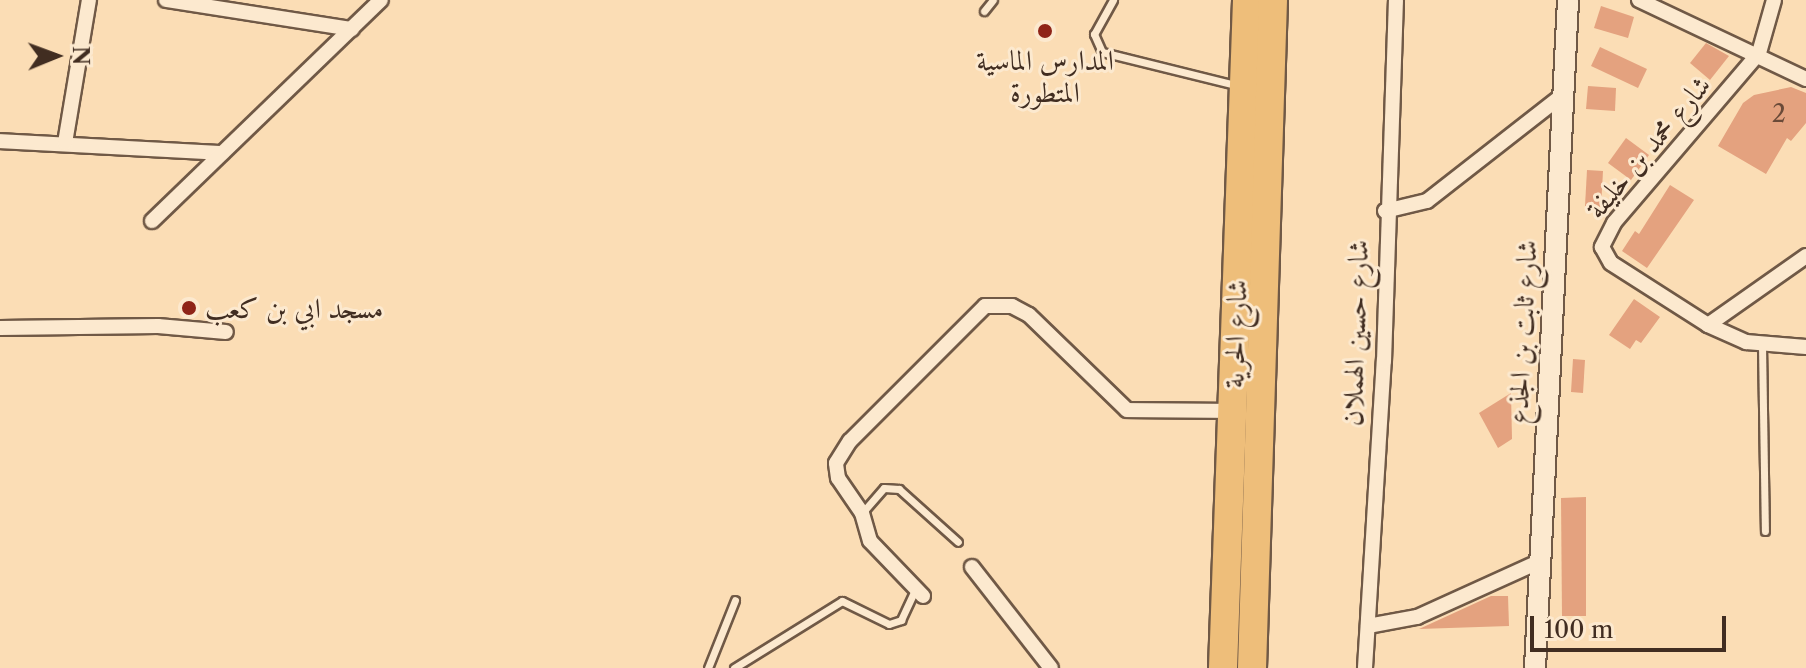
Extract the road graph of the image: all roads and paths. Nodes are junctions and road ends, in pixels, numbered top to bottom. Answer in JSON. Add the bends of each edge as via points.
{"nodes":[{"id":1,"x":89,"y":0,"type":"edge"},
{"id":2,"x":166,"y":0,"type":"edge"},
{"id":3,"x":381,"y":0,"type":"edge"},
{"id":4,"x":993,"y":0,"type":"edge"},
{"id":5,"x":1113,"y":0,"type":"edge"},
{"id":6,"x":1247,"y":0,"type":"edge"},
{"id":7,"x":1273,"y":0,"type":"edge"},
{"id":8,"x":1396,"y":0,"type":"edge"},
{"id":9,"x":1568,"y":0,"type":"edge"},
{"id":10,"x":1639,"y":0,"type":"edge"},
{"id":11,"x":1774,"y":0,"type":"edge"},
{"id":12,"x":984,"y":11,"type":"dead end"},
{"id":13,"x":352,"y":29,"type":"junction"},
{"id":14,"x":1759,"y":53,"type":"junction"},
{"id":15,"x":1806,"y":79,"type":"edge"},
{"id":16,"x":1245,"y":87,"type":"junction"},
{"id":17,"x":1560,"y":97,"type":"junction"},
{"id":18,"x":0,"y":141,"type":"edge"},
{"id":19,"x":65,"y":143,"type":"junction"},
{"id":20,"x":222,"y":153,"type":"junction"},
{"id":21,"x":1385,"y":211,"type":"junction"},
{"id":22,"x":152,"y":221,"type":"dead end"},
{"id":23,"x":1806,"y":256,"type":"edge"},
{"id":24,"x":1708,"y":325,"type":"junction"},
{"id":25,"x":0,"y":328,"type":"edge"},
{"id":26,"x":226,"y":332,"type":"dead end"},
{"id":27,"x":1762,"y":345,"type":"junction"},
{"id":28,"x":1806,"y":347,"type":"edge"},
{"id":29,"x":1232,"y":411,"type":"junction"},
{"id":30,"x":862,"y":513,"type":"junction"},
{"id":31,"x":1765,"y":531,"type":"dead end"},
{"id":32,"x":958,"y":542,"type":"dead end"},
{"id":33,"x":1538,"y":562,"type":"junction"},
{"id":34,"x":972,"y":567,"type":"dead end"},
{"id":35,"x":919,"y":592,"type":"joint"},
{"id":36,"x":735,"y":600,"type":"dead end"},
{"id":37,"x":1368,"y":626,"type":"junction"},
{"id":38,"x":708,"y":668,"type":"edge"},
{"id":39,"x":734,"y":668,"type":"edge"},
{"id":40,"x":1051,"y":668,"type":"edge"},
{"id":41,"x":1223,"y":668,"type":"edge"},
{"id":42,"x":1252,"y":668,"type":"edge"},
{"id":43,"x":1365,"y":668,"type":"edge"},
{"id":44,"x":1534,"y":668,"type":"edge"}],
"edges":[{"from":1,"to":19,"type":"street"},
{"from":2,"to":13,"type":"street"},
{"from":3,"to":13,"type":"street"},
{"from":4,"to":12,"type":"lane"},
{"from":5,"to":16,"type":"lane","via":[[1094,34],[1102,52]]},
{"from":6,"to":16,"type":"highway","name":"شارع الحرية"},
{"from":7,"to":42,"type":"highway","name":"شارع الحرية"},
{"from":8,"to":21,"type":"street","name":"شارع حسين الهملان"},
{"from":9,"to":17,"type":"street","name":"شارع ثابت بن الجذع"},
{"from":10,"to":14,"type":"street"},
{"from":11,"to":14,"type":"street","name":"شارع محمد بن خليفة"},
{"from":13,"to":20,"type":"street"},
{"from":14,"to":15,"type":"street"},
{"from":14,"to":24,"type":"street","name":"شارع محمد بن خليفة","via":[[1604,236],[1604,255],[1611,263]]},
{"from":16,"to":29,"type":"highway","name":"شارع الحرية"},
{"from":17,"to":21,"type":"street","via":[[1427,201]]},
{"from":17,"to":33,"type":"street","name":"شارع ثابت بن الجذع"},
{"from":18,"to":19,"type":"street"},
{"from":19,"to":20,"type":"street"},
{"from":20,"to":22,"type":"street"},
{"from":21,"to":37,"type":"street","name":"شارع حسين الهملان","via":[[1384,361]]},
{"from":23,"to":24,"type":"street"},
{"from":24,"to":27,"type":"street","name":"شارع محمد بن خليفة"},
{"from":25,"to":26,"type":"street","via":[[158,326]]},
{"from":27,"to":28,"type":"street","name":"شارع محمد بن خليفة"},
{"from":27,"to":31,"type":"lane"},
{"from":29,"to":30,"type":"street","via":[[1127,410],[1029,315],[1012,306],[985,306],[842,451],[838,478]]},
{"from":29,"to":41,"type":"highway","name":"شارع الحرية"},
{"from":30,"to":32,"type":"lane","via":[[884,488],[899,489]]},
{"from":30,"to":35,"type":"street","via":[[870,541]]},
{"from":33,"to":37,"type":"street","via":[[1417,617]]},
{"from":33,"to":44,"type":"street","name":"شارع ثابت بن الجذع"},
{"from":34,"to":40,"type":"street"},
{"from":35,"to":39,"type":"lane","via":[[901,620],[889,624],[842,601]]},
{"from":36,"to":38,"type":"lane"},
{"from":37,"to":43,"type":"street","name":"شارع حسين الهملان"}]}
